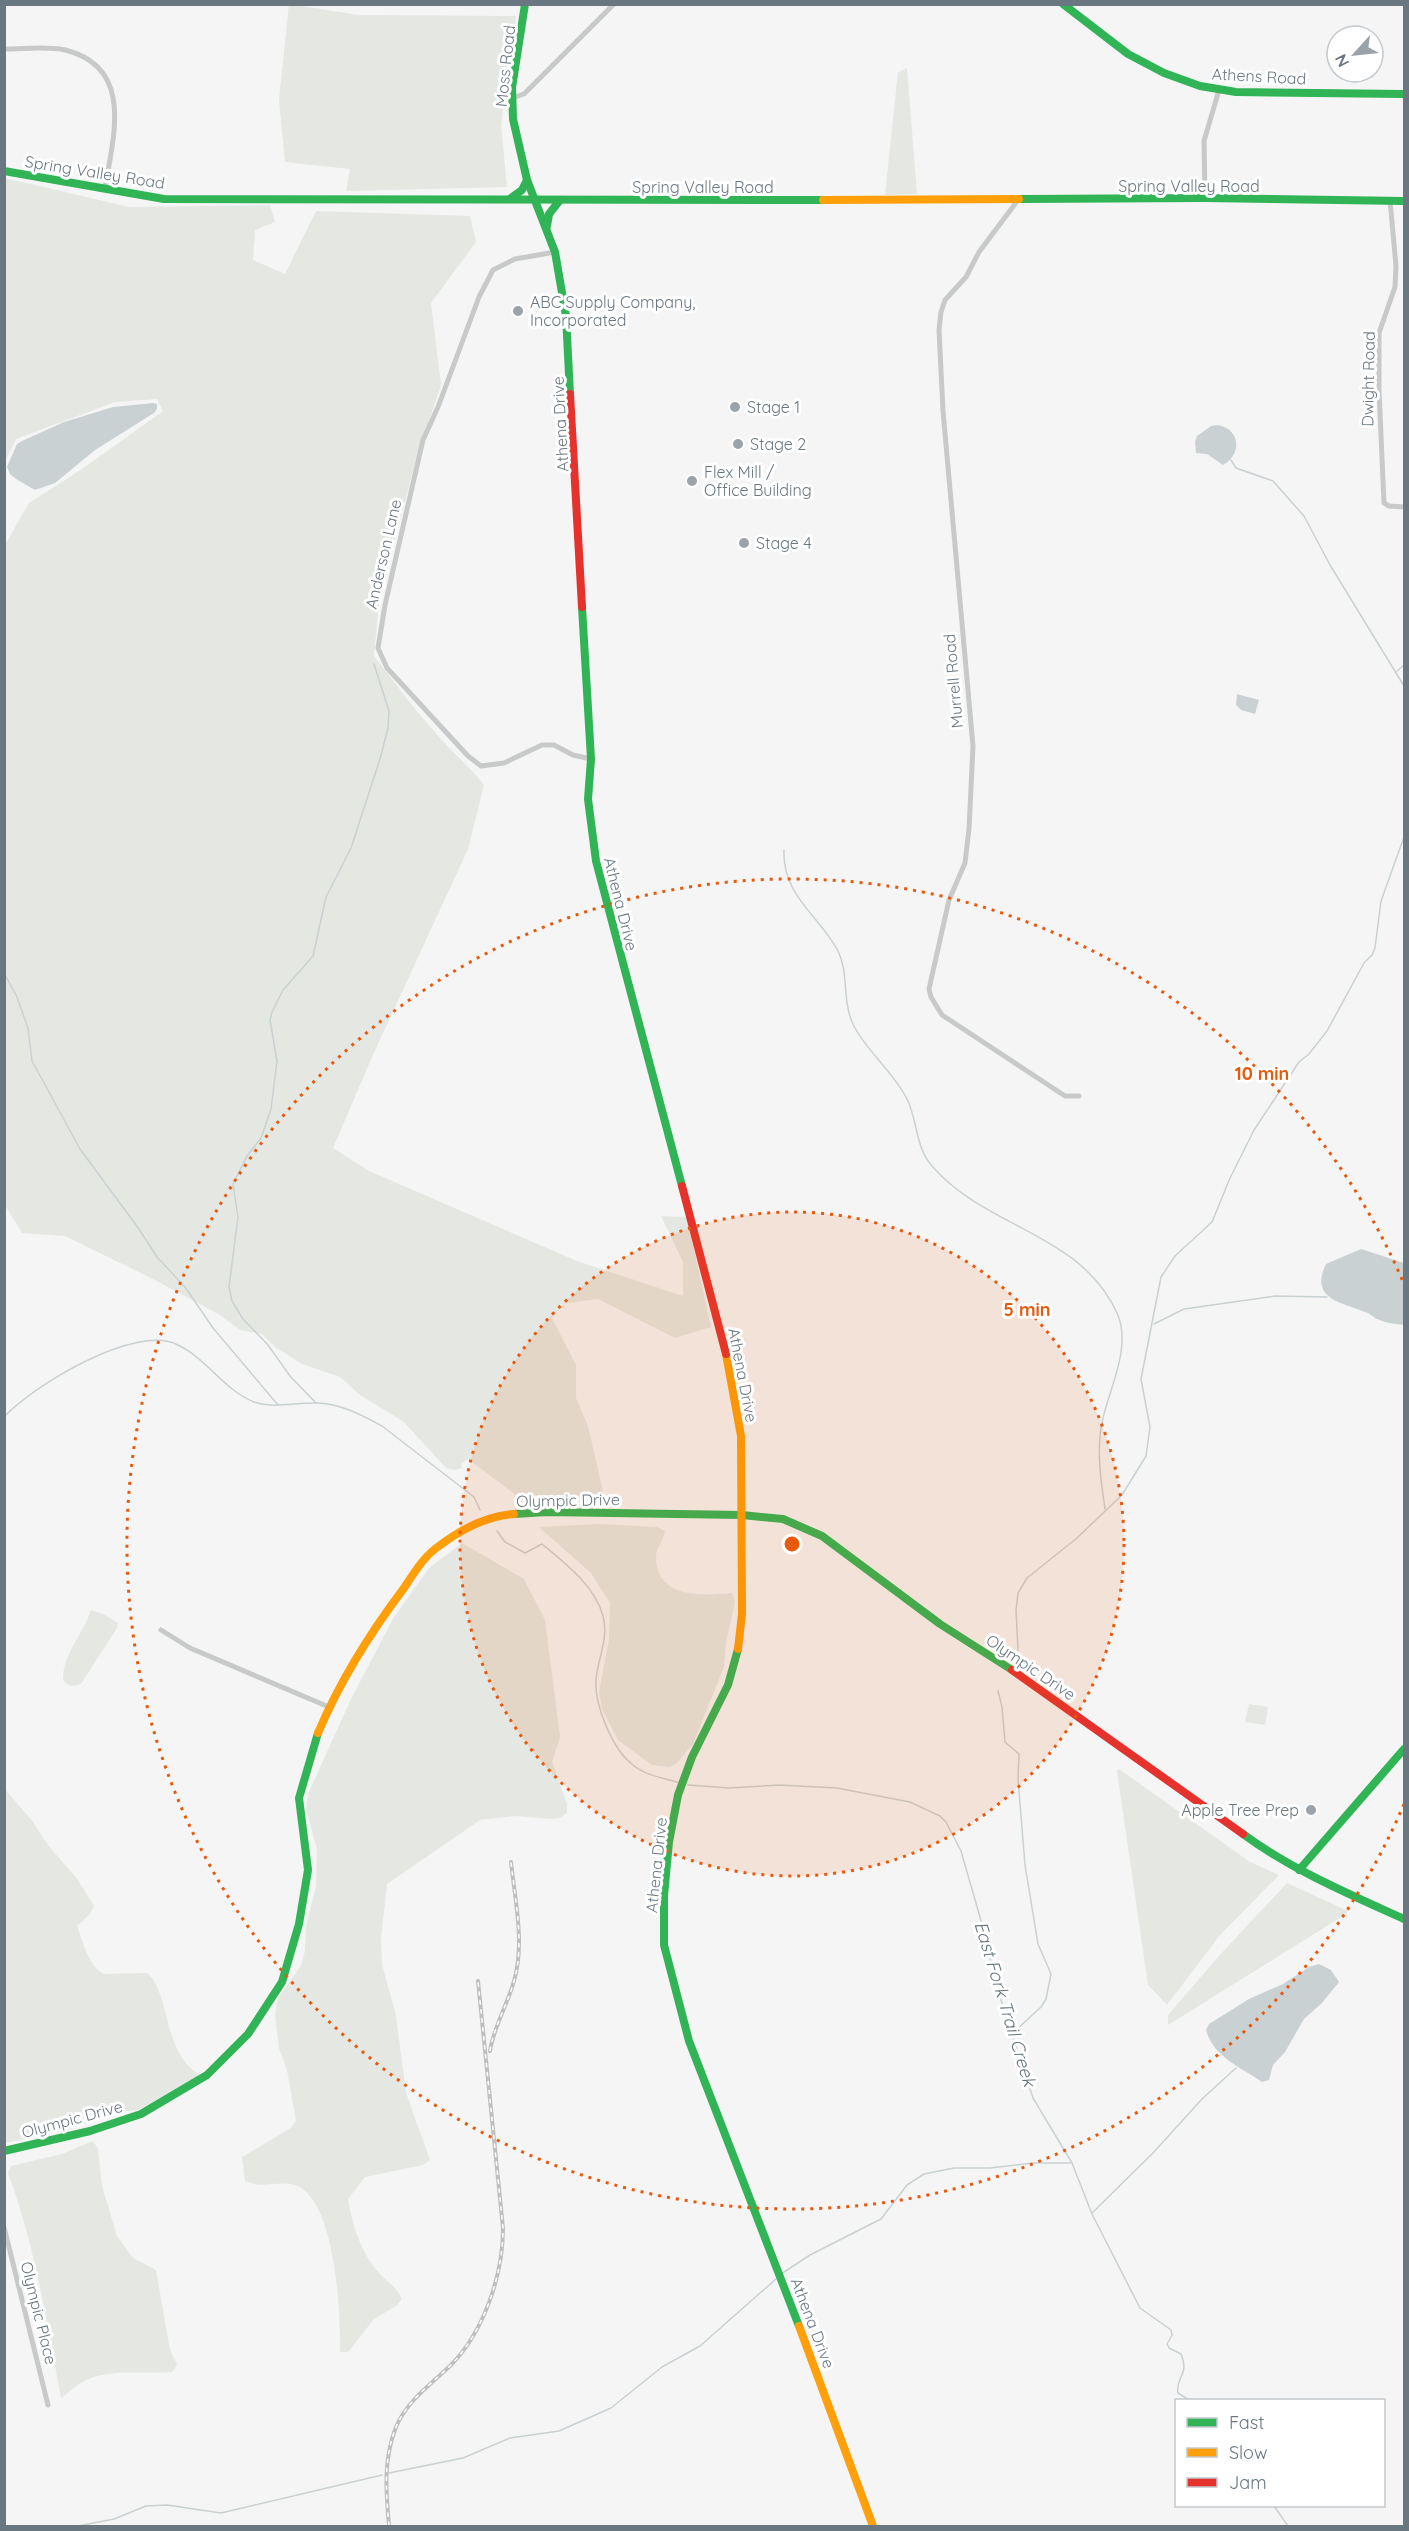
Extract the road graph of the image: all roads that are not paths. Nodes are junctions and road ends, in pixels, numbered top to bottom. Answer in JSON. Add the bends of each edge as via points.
{"nodes":[{"id":1,"x":525,"y":4,"type":"edge"},
{"id":2,"x":614,"y":4,"type":"edge"},
{"id":3,"x":1063,"y":4,"type":"edge"},
{"id":4,"x":4,"y":49,"type":"edge"},
{"id":5,"x":1219,"y":90,"type":"junction"},
{"id":6,"x":1404,"y":93,"type":"edge"},
{"id":7,"x":512,"y":98,"type":"junction"},
{"id":8,"x":4,"y":171,"type":"edge"},
{"id":9,"x":527,"y":180,"type":"junction"},
{"id":10,"x":105,"y":188,"type":"junction"},
{"id":11,"x":1205,"y":198,"type":"junction"},
{"id":12,"x":509,"y":199,"type":"junction"},
{"id":13,"x":535,"y":199,"type":"junction"},
{"id":14,"x":560,"y":200,"type":"junction"},
{"id":15,"x":1018,"y":200,"type":"junction"},
{"id":16,"x":1390,"y":200,"type":"junction"},
{"id":17,"x":1404,"y":201,"type":"edge"},
{"id":18,"x":546,"y":230,"type":"junction"},
{"id":19,"x":555,"y":252,"type":"junction"},
{"id":20,"x":1404,"y":507,"type":"edge"},
{"id":21,"x":591,"y":759,"type":"junction"},
{"id":22,"x":1079,"y":1096,"type":"dead end"},
{"id":23,"x":742,"y":1515,"type":"junction"},
{"id":24,"x":161,"y":1630,"type":"dead end"},
{"id":25,"x":329,"y":1707,"type":"junction"},
{"id":26,"x":1404,"y":1749,"type":"edge"},
{"id":27,"x":1299,"y":1870,"type":"junction"},
{"id":28,"x":1404,"y":1918,"type":"edge"},
{"id":29,"x":4,"y":2151,"type":"edge"},
{"id":30,"x":4,"y":2227,"type":"edge"},
{"id":31,"x":48,"y":2405,"type":"dead end"},
{"id":32,"x":873,"y":2526,"type":"edge"}],
"edges":[{"from":1,"to":7,"type":"street","name":"Moss Road"},
{"from":2,"to":7,"type":"street","via":[[524,94]]},
{"from":3,"to":5,"type":"street","name":"Athens Road","via":[[1147,65],[1181,80]]},
{"from":4,"to":10,"type":"street","via":[[63,50],[83,56],[112,86],[116,106]]},
{"from":5,"to":6,"type":"street","name":"Athens Road"},
{"from":5,"to":11,"type":"street","via":[[1204,141]]},
{"from":7,"to":9,"type":"street","name":"Moss Road"},
{"from":8,"to":10,"type":"street","name":"Spring Valley Road"},
{"from":9,"to":12,"type":"street","via":[[522,190]]},
{"from":9,"to":13,"type":"street","name":"Moss Road"},
{"from":10,"to":12,"type":"street","name":"Spring Valley Road","via":[[164,199]]},
{"from":11,"to":15,"type":"street","name":"Spring Valley Road"},
{"from":11,"to":16,"type":"street","name":"Spring Valley Road"},
{"from":12,"to":13,"type":"street","name":"Spring Valley Road"},
{"from":13,"to":14,"type":"street","name":"Spring Valley Road"},
{"from":13,"to":18,"type":"street","name":"Athena Drive"},
{"from":14,"to":15,"type":"street","name":"Spring Valley Road"},
{"from":14,"to":18,"type":"street","via":[[549,214]]},
{"from":15,"to":22,"type":"street","name":"Murrell Road","via":[[979,252],[966,277],[945,300],[941,312],[943,411],[973,746],[965,863],[949,900],[929,989],[942,1015],[1065,1096]]},
{"from":16,"to":17,"type":"street","name":"Spring Valley Road"},
{"from":16,"to":20,"type":"street","name":"Dwight Road","via":[[1395,287],[1379,333],[1384,502]]},
{"from":18,"to":19,"type":"street","name":"Athena Drive"},
{"from":19,"to":21,"type":"street","name":"Athena Drive","via":[[570,367]]},
{"from":19,"to":21,"type":"street","name":"Anderson Lane","via":[[515,259],[493,270],[479,297],[423,440],[395,554],[378,648],[387,668],[481,766],[504,763],[542,745],[554,745]]},
{"from":21,"to":23,"type":"street","name":"Athena Drive","via":[[588,799],[596,861],[732,1373],[741,1436]]},
{"from":23,"to":25,"type":"street","name":"Olympic Drive","via":[[547,1512],[500,1515],[470,1527],[438,1546],[409,1577],[371,1632]]},
{"from":23,"to":27,"type":"street","name":"Olympic Drive","via":[[783,1520],[822,1536],[940,1624],[1036,1685],[1241,1834]]},
{"from":23,"to":32,"type":"street","name":"Athena Drive","via":[[738,1652],[728,1685],[678,1795],[669,1842],[664,1945],[690,2041]]},
{"from":24,"to":25,"type":"street","via":[[190,1648]]},
{"from":25,"to":29,"type":"street","name":"Olympic Drive","via":[[299,1798],[307,1851],[306,1891],[282,1982],[261,2017],[207,2075],[141,2114],[90,2131]]},
{"from":26,"to":27,"type":"street"},
{"from":27,"to":28,"type":"street","name":"Olympic Drive"},
{"from":30,"to":31,"type":"street","name":"Olympic Place"}]}
